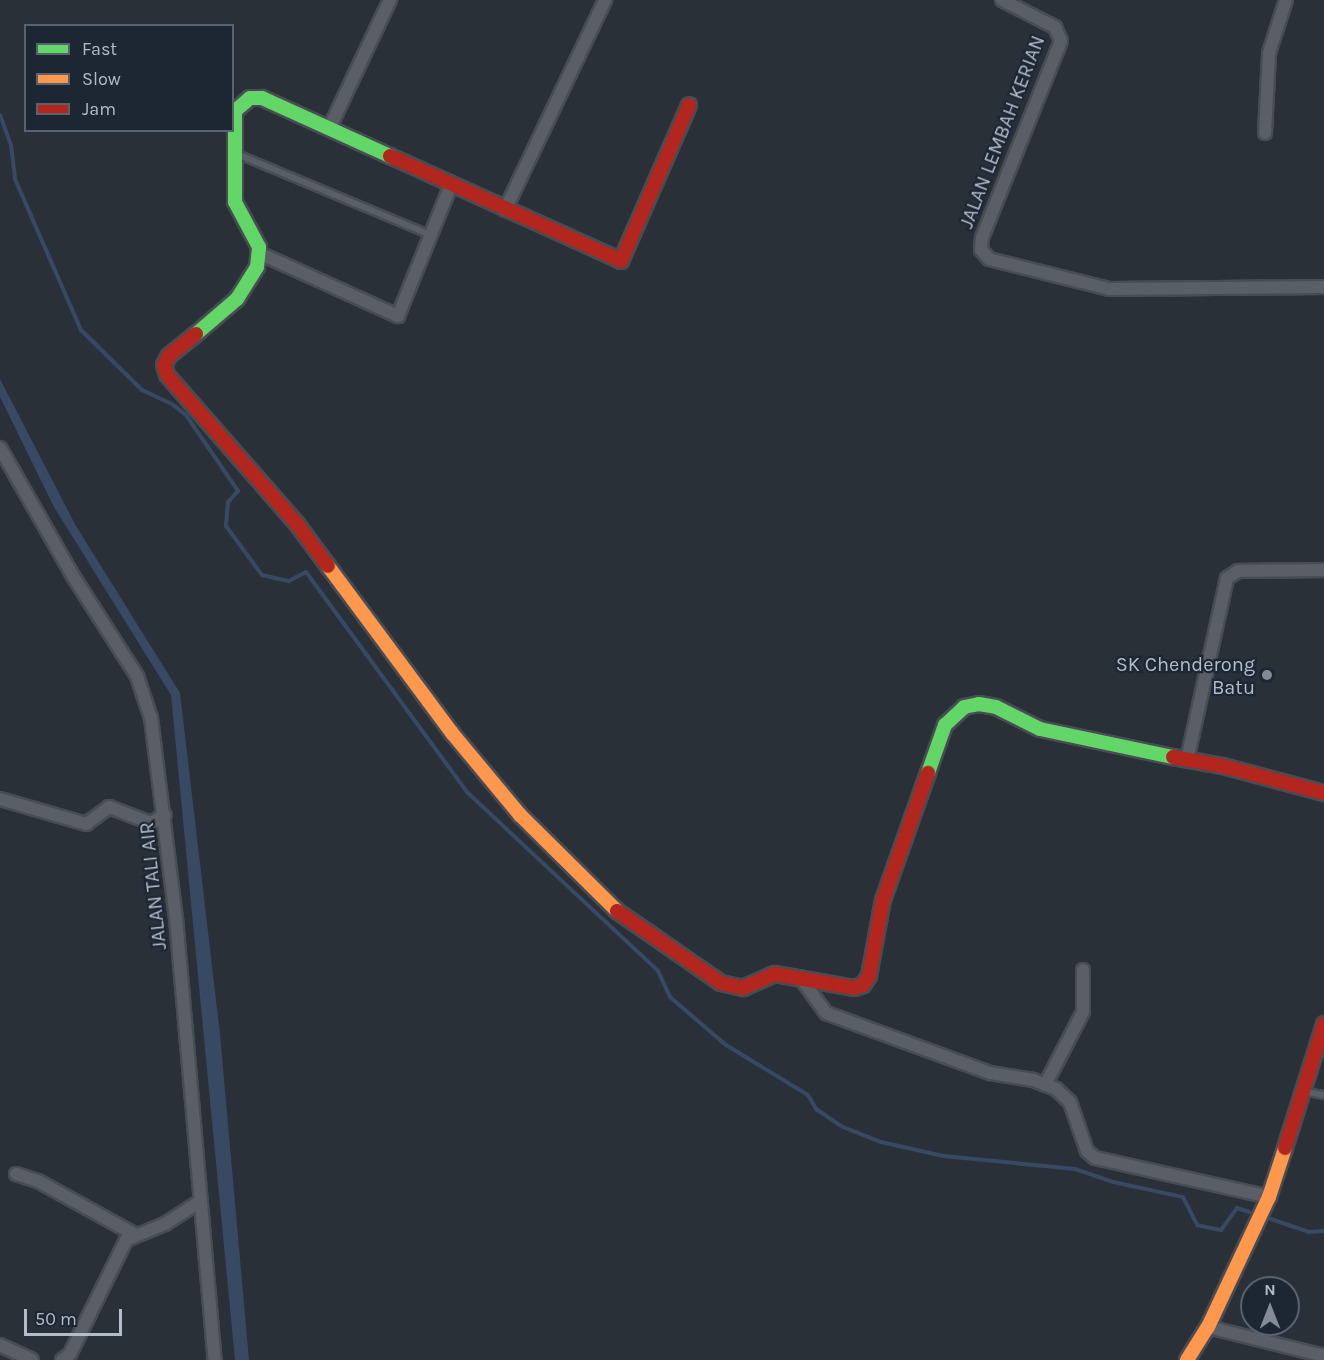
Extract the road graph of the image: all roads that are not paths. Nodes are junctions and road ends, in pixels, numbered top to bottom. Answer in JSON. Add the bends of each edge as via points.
{"nodes":[{"id":1,"x":390,"y":0,"type":"edge"},
{"id":2,"x":605,"y":0,"type":"edge"},
{"id":3,"x":1002,"y":0,"type":"edge"},
{"id":4,"x":1286,"y":0,"type":"edge"},
{"id":5,"x":689,"y":105,"type":"dead end"},
{"id":6,"x":329,"y":129,"type":"junction"},
{"id":7,"x":1265,"y":133,"type":"dead end"},
{"id":8,"x":235,"y":153,"type":"junction"},
{"id":9,"x":451,"y":184,"type":"junction"},
{"id":10,"x":505,"y":210,"type":"junction"},
{"id":11,"x":430,"y":235,"type":"junction"},
{"id":12,"x":260,"y":253,"type":"junction"},
{"id":13,"x":1324,"y":287,"type":"edge"},
{"id":14,"x":0,"y":447,"type":"edge"},
{"id":15,"x":1324,"y":570,"type":"edge"},
{"id":16,"x":1187,"y":760,"type":"junction"},
{"id":17,"x":1324,"y":793,"type":"edge"},
{"id":18,"x":0,"y":799,"type":"edge"},
{"id":19,"x":165,"y":815,"type":"junction"},
{"id":20,"x":1083,"y":970,"type":"dead end"},
{"id":21,"x":800,"y":977,"type":"junction"},
{"id":22,"x":1324,"y":1024,"type":"edge"},
{"id":23,"x":1045,"y":1085,"type":"junction"},
{"id":24,"x":1303,"y":1091,"type":"junction"},
{"id":25,"x":1324,"y":1095,"type":"edge"},
{"id":26,"x":16,"y":1174,"type":"dead end"},
{"id":27,"x":1269,"y":1197,"type":"junction"},
{"id":28,"x":199,"y":1202,"type":"junction"},
{"id":29,"x":136,"y":1235,"type":"junction"},
{"id":30,"x":1208,"y":1327,"type":"junction"},
{"id":31,"x":0,"y":1345,"type":"edge"},
{"id":32,"x":1324,"y":1356,"type":"edge"},
{"id":33,"x":32,"y":1360,"type":"edge"},
{"id":34,"x":63,"y":1360,"type":"edge"},
{"id":35,"x":215,"y":1360,"type":"edge"},
{"id":36,"x":1187,"y":1360,"type":"edge"}],
"edges":[{"from":1,"to":6,"type":"street"},
{"from":2,"to":10,"type":"street"},
{"from":3,"to":13,"type":"street","name":"JALAN LEMBAH KERIAN","via":[[1055,27],[1061,41],[982,238],[981,250],[988,259],[1109,289]]},
{"from":4,"to":7,"type":"street","via":[[1269,53]]},
{"from":5,"to":10,"type":"street","via":[[621,261]]},
{"from":6,"to":8,"type":"street","via":[[252,97],[235,111]]},
{"from":6,"to":9,"type":"street"},
{"from":8,"to":11,"type":"lane"},
{"from":8,"to":12,"type":"street","via":[[235,205]]},
{"from":9,"to":10,"type":"street"},
{"from":9,"to":11,"type":"street"},
{"from":11,"to":12,"type":"street","via":[[398,316]]},
{"from":12,"to":21,"type":"street","via":[[257,267],[237,299],[165,360],[167,375],[297,524],[452,733],[520,815],[601,898],[638,928],[721,983],[743,988],[768,975]]},
{"from":14,"to":19,"type":"street","name":"JALAN TALI AIR","via":[[145,695]]},
{"from":15,"to":16,"type":"street","via":[[1238,571],[1227,578]]},
{"from":16,"to":17,"type":"street"},
{"from":16,"to":21,"type":"street","via":[[1040,729],[996,706],[964,707],[945,725],[883,900],[869,976],[863,985],[854,988]]},
{"from":18,"to":19,"type":"street","via":[[86,824],[109,807],[151,824]]},
{"from":19,"to":28,"type":"street","name":"JALAN TALI AIR"},
{"from":20,"to":23,"type":"street","via":[[1083,1015]]},
{"from":21,"to":23,"type":"street","via":[[826,1013],[990,1073]]},
{"from":22,"to":24,"type":"street"},
{"from":23,"to":27,"type":"street","via":[[1070,1102],[1087,1150],[1095,1158]]},
{"from":24,"to":25,"type":"lane"},
{"from":24,"to":27,"type":"street"},
{"from":26,"to":29,"type":"street","via":[[38,1181]]},
{"from":27,"to":30,"type":"street"},
{"from":28,"to":29,"type":"street","via":[[165,1224]]},
{"from":28,"to":35,"type":"street","name":"JALAN TALI AIR"},
{"from":29,"to":34,"type":"street","via":[[118,1250],[70,1354]]},
{"from":30,"to":32,"type":"street"},
{"from":30,"to":36,"type":"street"},
{"from":31,"to":33,"type":"street"}]}
